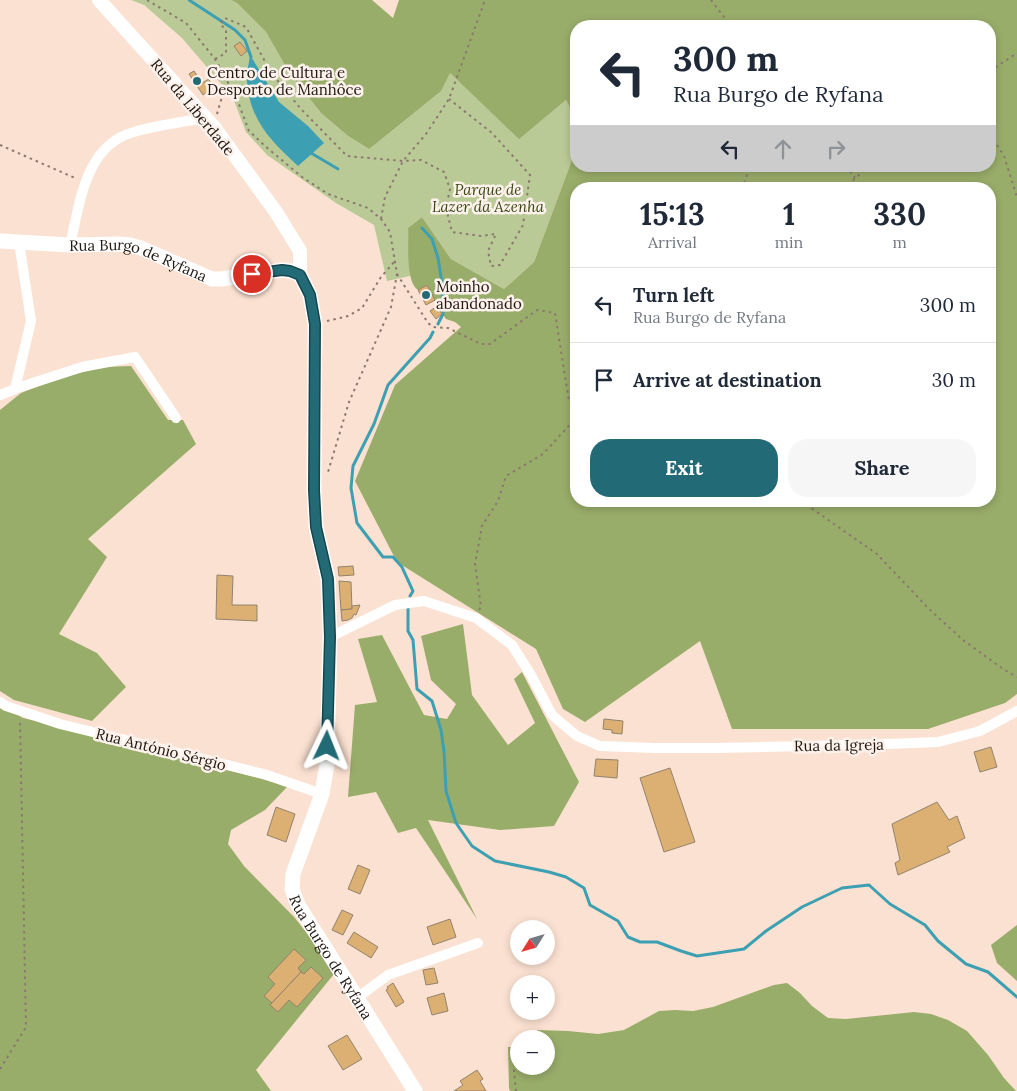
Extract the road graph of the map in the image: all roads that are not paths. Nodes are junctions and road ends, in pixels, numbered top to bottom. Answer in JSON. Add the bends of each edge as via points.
{"nodes":[{"id":1,"x":99,"y":0,"type":"edge"},
{"id":2,"x":210,"y":118,"type":"junction"},
{"id":3,"x":0,"y":241,"type":"edge"},
{"id":4,"x":19,"y":242,"type":"junction"},
{"id":5,"x":70,"y":245,"type":"junction"},
{"id":6,"x":300,"y":275,"type":"junction"},
{"id":7,"x":14,"y":389,"type":"junction"},
{"id":8,"x":0,"y":395,"type":"edge"},
{"id":9,"x":176,"y":418,"type":"dead end"},
{"id":10,"x":330,"y":637,"type":"junction"},
{"id":11,"x":0,"y":702,"type":"edge"},
{"id":12,"x":1017,"y":711,"type":"edge"},
{"id":13,"x":322,"y":794,"type":"junction"},
{"id":14,"x":478,"y":943,"type":"dead end"},
{"id":15,"x":357,"y":998,"type":"junction"},
{"id":16,"x":415,"y":1091,"type":"edge"}],
"edges":[{"from":1,"to":2,"type":"street","name":"Rua da Liberdade"},
{"from":2,"to":5,"type":"street","via":[[133,132],[118,138],[100,154],[85,183]]},
{"from":2,"to":6,"type":"street","name":"Rua da Liberdade","via":[[300,251]]},
{"from":3,"to":4,"type":"main road","name":"Rua Burgo de Ryfana"},
{"from":4,"to":5,"type":"main road","name":"Rua Burgo de Ryfana"},
{"from":4,"to":7,"type":"street","via":[[31,321]]},
{"from":5,"to":6,"type":"main road","name":"Rua Burgo de Ryfana","via":[[130,245],[212,279],[282,270]]},
{"from":6,"to":10,"type":"main road","name":"Rua Burgo de Ryfana","via":[[310,295],[315,324],[314,490],[316,527],[328,579]]},
{"from":7,"to":8,"type":"street"},
{"from":7,"to":9,"type":"street","via":[[82,368],[135,357]]},
{"from":10,"to":12,"type":"street","name":"Rua da Igreja","via":[[395,605],[424,601],[475,617],[512,645],[552,715],[577,736],[600,746],[735,748],[938,742],[980,731]]},
{"from":10,"to":13,"type":"main road","name":"Rua Burgo de Ryfana"},
{"from":11,"to":13,"type":"street","name":"Rua António Sérgio","via":[[60,724],[264,774]]},
{"from":13,"to":15,"type":"main road","name":"Rua Burgo de Ryfana","via":[[293,874],[292,890],[298,905]]},
{"from":14,"to":15,"type":"street","via":[[388,975]]},
{"from":15,"to":16,"type":"main road","name":"Rua Burgo de Ryfana"}]}
